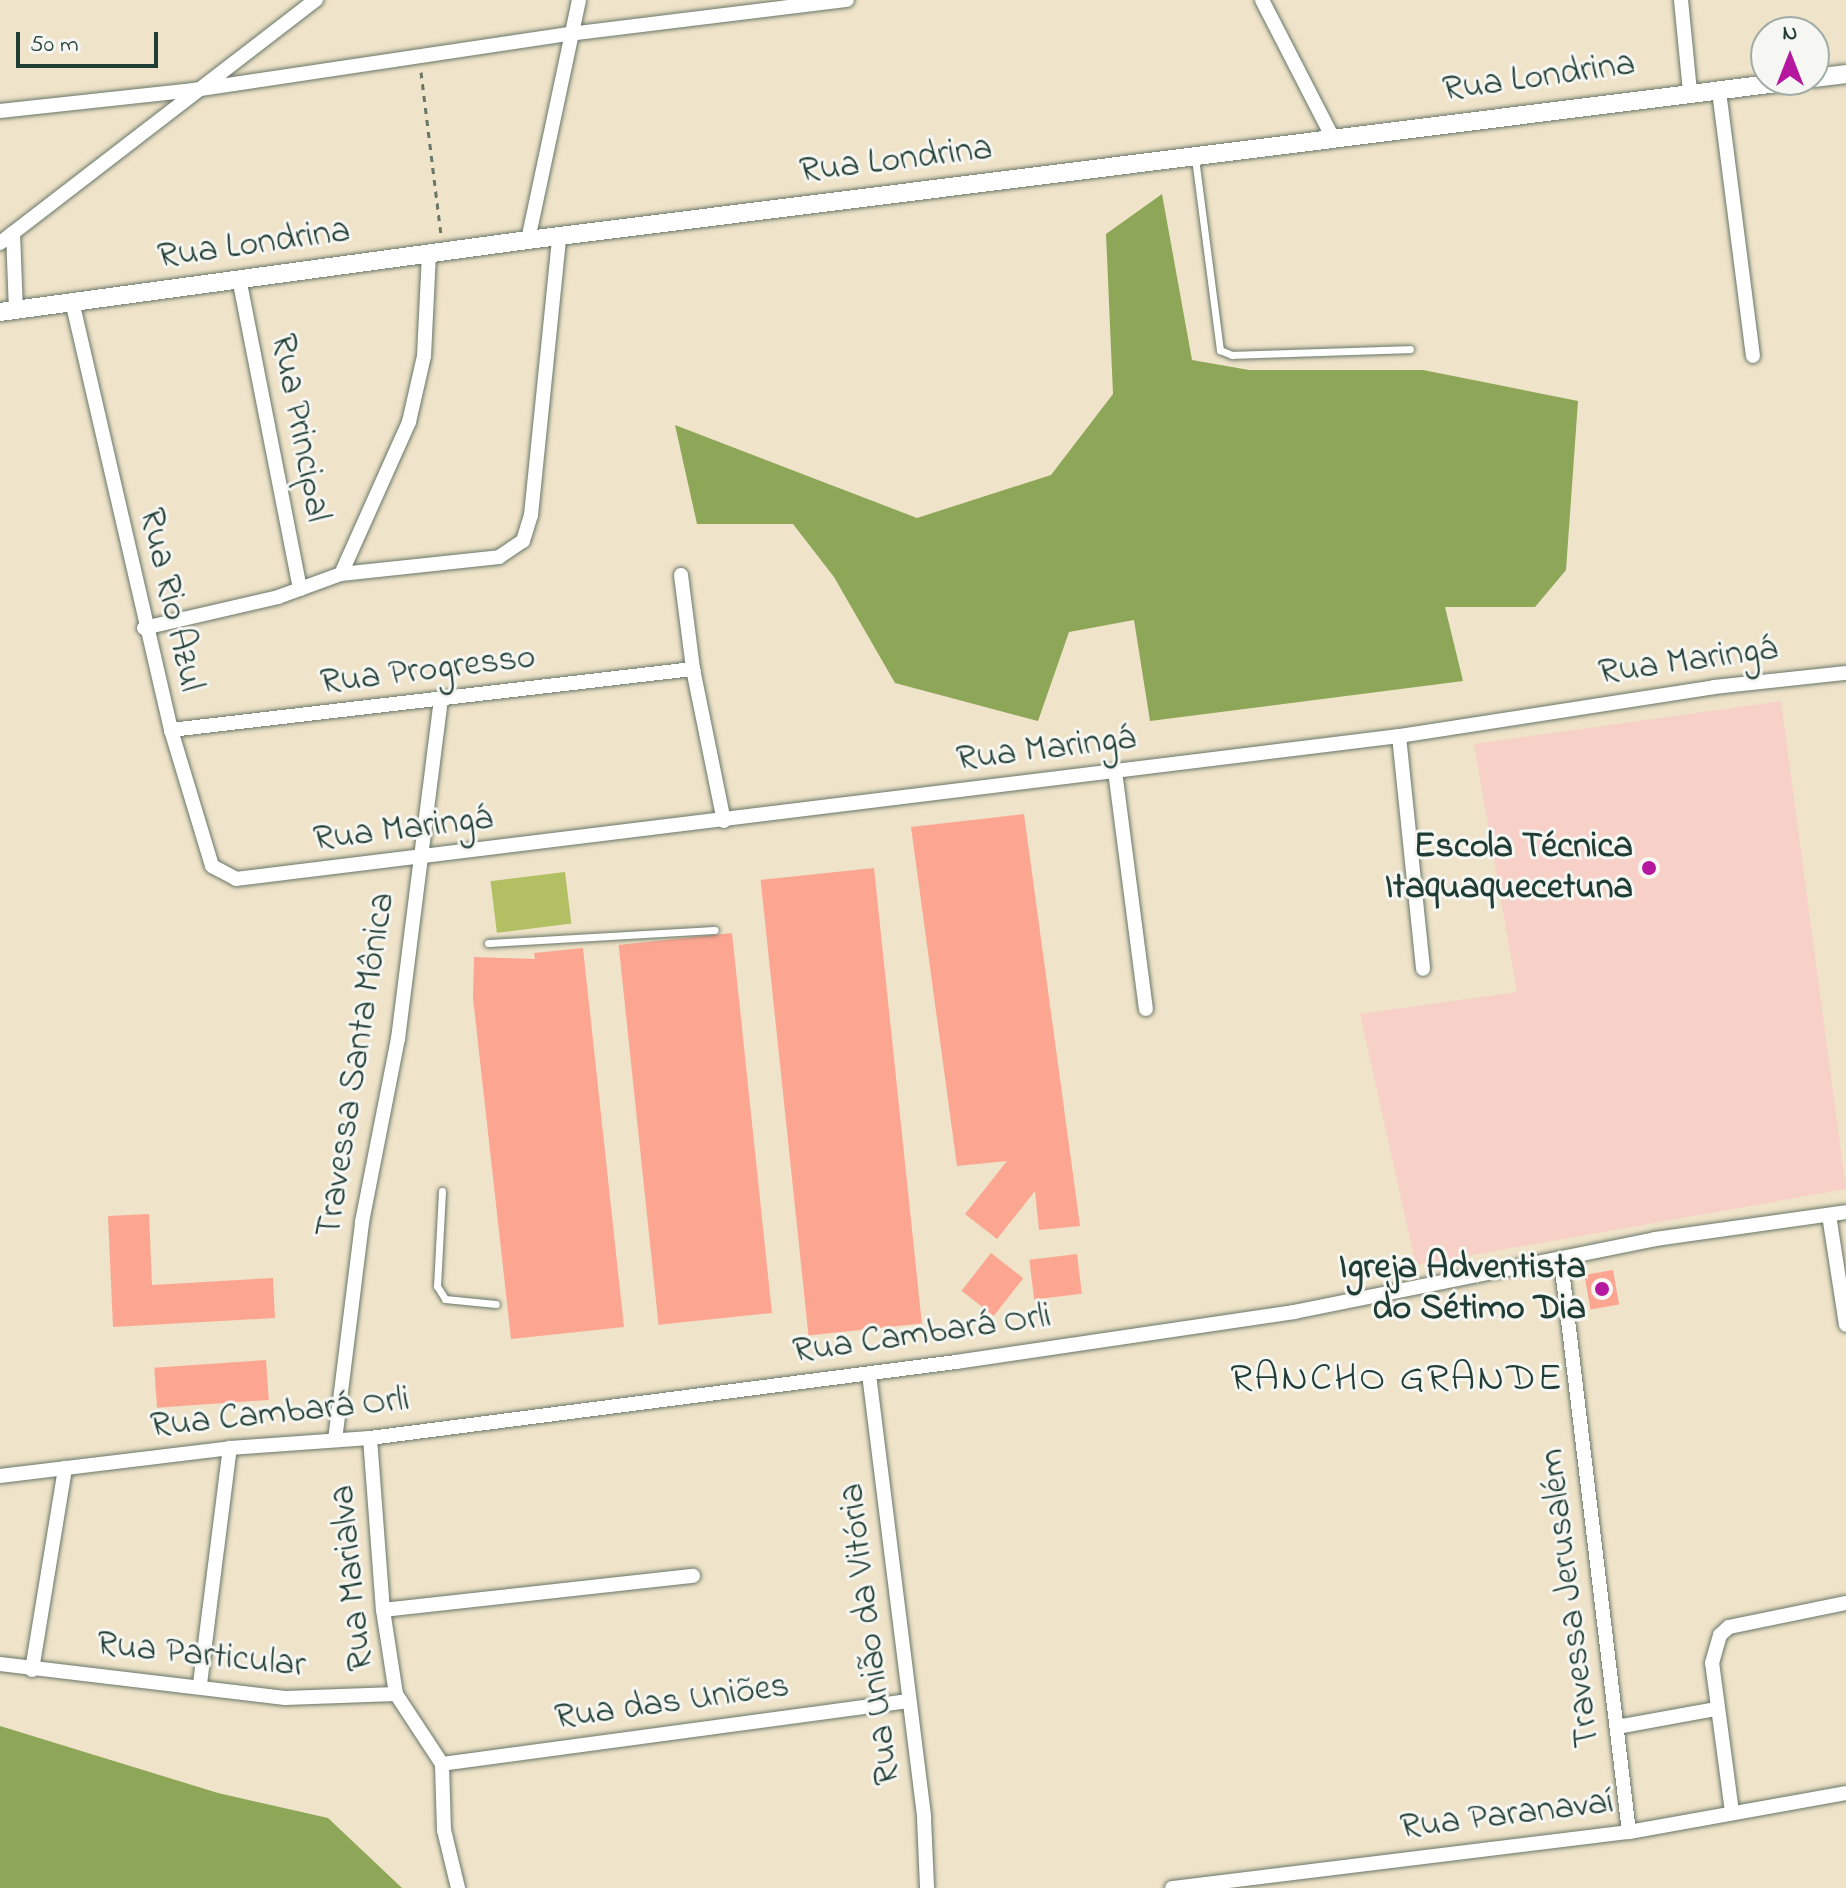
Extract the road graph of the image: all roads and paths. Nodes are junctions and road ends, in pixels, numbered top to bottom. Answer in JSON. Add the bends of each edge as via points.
{"nodes":[{"id":1,"x":316,"y":0,"type":"edge"},
{"id":2,"x":579,"y":0,"type":"edge"},
{"id":3,"x":847,"y":0,"type":"edge"},
{"id":4,"x":1262,"y":0,"type":"edge"},
{"id":5,"x":1681,"y":0,"type":"edge"},
{"id":6,"x":569,"y":34,"type":"junction"},
{"id":7,"x":419,"y":55,"type":"junction"},
{"id":8,"x":1750,"y":87,"type":"edge"},
{"id":9,"x":194,"y":90,"type":"junction"},
{"id":10,"x":1690,"y":91,"type":"junction"},
{"id":11,"x":1719,"y":91,"type":"junction"},
{"id":12,"x":0,"y":111,"type":"edge"},
{"id":13,"x":1333,"y":138,"type":"junction"},
{"id":14,"x":1195,"y":155,"type":"junction"},
{"id":15,"x":13,"y":233,"type":"junction"},
{"id":16,"x":559,"y":237,"type":"junction"},
{"id":17,"x":528,"y":240,"type":"junction"},
{"id":18,"x":0,"y":243,"type":"edge"},
{"id":19,"x":436,"y":252,"type":"junction"},
{"id":20,"x":239,"y":278,"type":"junction"},
{"id":21,"x":72,"y":301,"type":"junction"},
{"id":22,"x":8,"y":311,"type":"edge"},
{"id":23,"x":1410,"y":349,"type":"dead end"},
{"id":24,"x":1753,"y":356,"type":"dead end"},
{"id":25,"x":341,"y":574,"type":"junction"},
{"id":26,"x":681,"y":575,"type":"dead end"},
{"id":27,"x":300,"y":589,"type":"junction"},
{"id":28,"x":144,"y":628,"type":"junction"},
{"id":29,"x":693,"y":669,"type":"junction"},
{"id":30,"x":1846,"y":673,"type":"edge"},
{"id":31,"x":441,"y":699,"type":"junction"},
{"id":32,"x":171,"y":730,"type":"junction"},
{"id":33,"x":1399,"y":736,"type":"junction"},
{"id":34,"x":1115,"y":771,"type":"junction"},
{"id":35,"x":724,"y":821,"type":"junction"},
{"id":36,"x":419,"y":859,"type":"junction"},
{"id":37,"x":253,"y":879,"type":"joint"},
{"id":38,"x":715,"y":930,"type":"dead end"},
{"id":39,"x":488,"y":943,"type":"dead end"},
{"id":40,"x":1423,"y":969,"type":"dead end"},
{"id":41,"x":1146,"y":1009,"type":"dead end"},
{"id":42,"x":442,"y":1191,"type":"dead end"},
{"id":43,"x":1846,"y":1212,"type":"edge"},
{"id":44,"x":1829,"y":1215,"type":"junction"},
{"id":45,"x":1561,"y":1261,"type":"junction"},
{"id":46,"x":496,"y":1304,"type":"dead end"},
{"id":47,"x":1846,"y":1325,"type":"edge"},
{"id":48,"x":869,"y":1374,"type":"junction"},
{"id":49,"x":370,"y":1438,"type":"junction"},
{"id":50,"x":335,"y":1440,"type":"junction"},
{"id":51,"x":230,"y":1448,"type":"junction"},
{"id":52,"x":65,"y":1468,"type":"junction"},
{"id":53,"x":0,"y":1476,"type":"edge"},
{"id":54,"x":693,"y":1576,"type":"dead end"},
{"id":55,"x":1846,"y":1603,"type":"edge"},
{"id":56,"x":383,"y":1610,"type":"junction"},
{"id":57,"x":0,"y":1664,"type":"edge"},
{"id":58,"x":32,"y":1670,"type":"junction"},
{"id":59,"x":200,"y":1684,"type":"junction"},
{"id":60,"x":396,"y":1694,"type":"junction"},
{"id":61,"x":909,"y":1701,"type":"junction"},
{"id":62,"x":1716,"y":1709,"type":"junction"},
{"id":63,"x":1617,"y":1727,"type":"junction"},
{"id":64,"x":442,"y":1764,"type":"junction"},
{"id":65,"x":1846,"y":1793,"type":"edge"},
{"id":66,"x":1732,"y":1812,"type":"junction"},
{"id":67,"x":1629,"y":1832,"type":"junction"},
{"id":68,"x":458,"y":1888,"type":"edge"},
{"id":69,"x":927,"y":1888,"type":"edge"},
{"id":70,"x":1172,"y":1888,"type":"edge"}],
"edges":[{"from":1,"to":9,"type":"street"},
{"from":2,"to":6,"type":"street"},
{"from":3,"to":6,"type":"street"},
{"from":4,"to":13,"type":"street"},
{"from":5,"to":10,"type":"street"},
{"from":6,"to":7,"type":"street"},
{"from":6,"to":17,"type":"street"},
{"from":7,"to":9,"type":"street"},
{"from":7,"to":19,"type":"path"},
{"from":8,"to":11,"type":"street","name":"Rua Londrina"},
{"from":9,"to":12,"type":"street"},
{"from":9,"to":15,"type":"street"},
{"from":10,"to":11,"type":"street","name":"Rua Londrina"},
{"from":10,"to":13,"type":"street","name":"Rua Londrina"},
{"from":11,"to":24,"type":"street"},
{"from":13,"to":14,"type":"street","name":"Rua Londrina"},
{"from":14,"to":16,"type":"street","name":"Rua Londrina"},
{"from":14,"to":23,"type":"lane","via":[[1220,350],[1232,355]]},
{"from":15,"to":18,"type":"street"},
{"from":15,"to":22,"type":"street"},
{"from":16,"to":17,"type":"street","name":"Rua Londrina"},
{"from":16,"to":25,"type":"street","via":[[531,515],[523,541],[499,557]]},
{"from":17,"to":19,"type":"street","name":"Rua Londrina"},
{"from":19,"to":20,"type":"street","name":"Rua Londrina"},
{"from":19,"to":25,"type":"street","via":[[424,356],[409,422]]},
{"from":20,"to":21,"type":"street","name":"Rua Londrina"},
{"from":20,"to":27,"type":"street","name":"Rua Principal"},
{"from":21,"to":22,"type":"street","name":"Rua Londrina"},
{"from":21,"to":28,"type":"street","name":"Rua Rio Azul"},
{"from":25,"to":27,"type":"street"},
{"from":26,"to":29,"type":"street"},
{"from":27,"to":28,"type":"street"},
{"from":28,"to":32,"type":"street","name":"Rua Rio Azul"},
{"from":29,"to":31,"type":"street","name":"Rua Progresso"},
{"from":29,"to":35,"type":"street"},
{"from":30,"to":33,"type":"street","name":"Rua Maringá","via":[[1714,687]]},
{"from":31,"to":32,"type":"street","name":"Rua Progresso"},
{"from":31,"to":36,"type":"street","name":"Travessa Santa Mônica"},
{"from":32,"to":37,"type":"street","name":"Rua Rio Azul","via":[[212,866],[222,875]]},
{"from":33,"to":34,"type":"street","name":"Rua Maringá"},
{"from":33,"to":40,"type":"street"},
{"from":34,"to":35,"type":"street","name":"Rua Maringá"},
{"from":34,"to":41,"type":"street"},
{"from":35,"to":36,"type":"street","name":"Rua Maringá"},
{"from":36,"to":37,"type":"street","name":"Rua Maringá"},
{"from":36,"to":50,"type":"street","name":"Travessa Santa Mônica","via":[[398,1039],[362,1222]]},
{"from":38,"to":39,"type":"lane"},
{"from":42,"to":46,"type":"lane","via":[[437,1286],[445,1299]]},
{"from":43,"to":44,"type":"street","name":"Rua Cambará Orli"},
{"from":44,"to":45,"type":"street","name":"Rua Cambará Orli","via":[[1655,1239]]},
{"from":44,"to":47,"type":"street"},
{"from":45,"to":48,"type":"street","name":"Rua Cambará Orli","via":[[1294,1312]]},
{"from":45,"to":63,"type":"street","name":"Travessa Jerusalém"},
{"from":48,"to":49,"type":"street","name":"Rua Cambará Orli"},
{"from":48,"to":61,"type":"street","name":"Rua União da Vitória"},
{"from":49,"to":50,"type":"street","name":"Rua Cambará Orli"},
{"from":49,"to":56,"type":"street","name":"Rua Marialva"},
{"from":50,"to":51,"type":"street","name":"Rua Cambará Orli"},
{"from":51,"to":52,"type":"street","name":"Rua Cambará Orli"},
{"from":51,"to":59,"type":"street"},
{"from":52,"to":53,"type":"street","name":"Rua Cambará Orli"},
{"from":52,"to":58,"type":"street"},
{"from":54,"to":56,"type":"street"},
{"from":55,"to":62,"type":"street","via":[[1729,1627],[1720,1635],[1712,1663]]},
{"from":56,"to":60,"type":"street","name":"Rua Marialva"},
{"from":57,"to":58,"type":"street","name":"Rua Particular"},
{"from":58,"to":59,"type":"street","name":"Rua Particular"},
{"from":59,"to":60,"type":"street","name":"Rua Particular","via":[[285,1698]]},
{"from":60,"to":64,"type":"street","name":"Rua Marialva"},
{"from":61,"to":64,"type":"street","name":"Rua das Uniões"},
{"from":61,"to":69,"type":"street","name":"Rua União da Vitória"},
{"from":62,"to":63,"type":"street"},
{"from":62,"to":66,"type":"street"},
{"from":63,"to":67,"type":"street","name":"Travessa Jerusalém"},
{"from":64,"to":68,"type":"street","via":[[444,1830]]},
{"from":65,"to":66,"type":"street","name":"Rua Paranavaí"},
{"from":66,"to":67,"type":"street","name":"Rua Paranavaí"},
{"from":67,"to":70,"type":"street","name":"Rua Paranavaí"}]}
